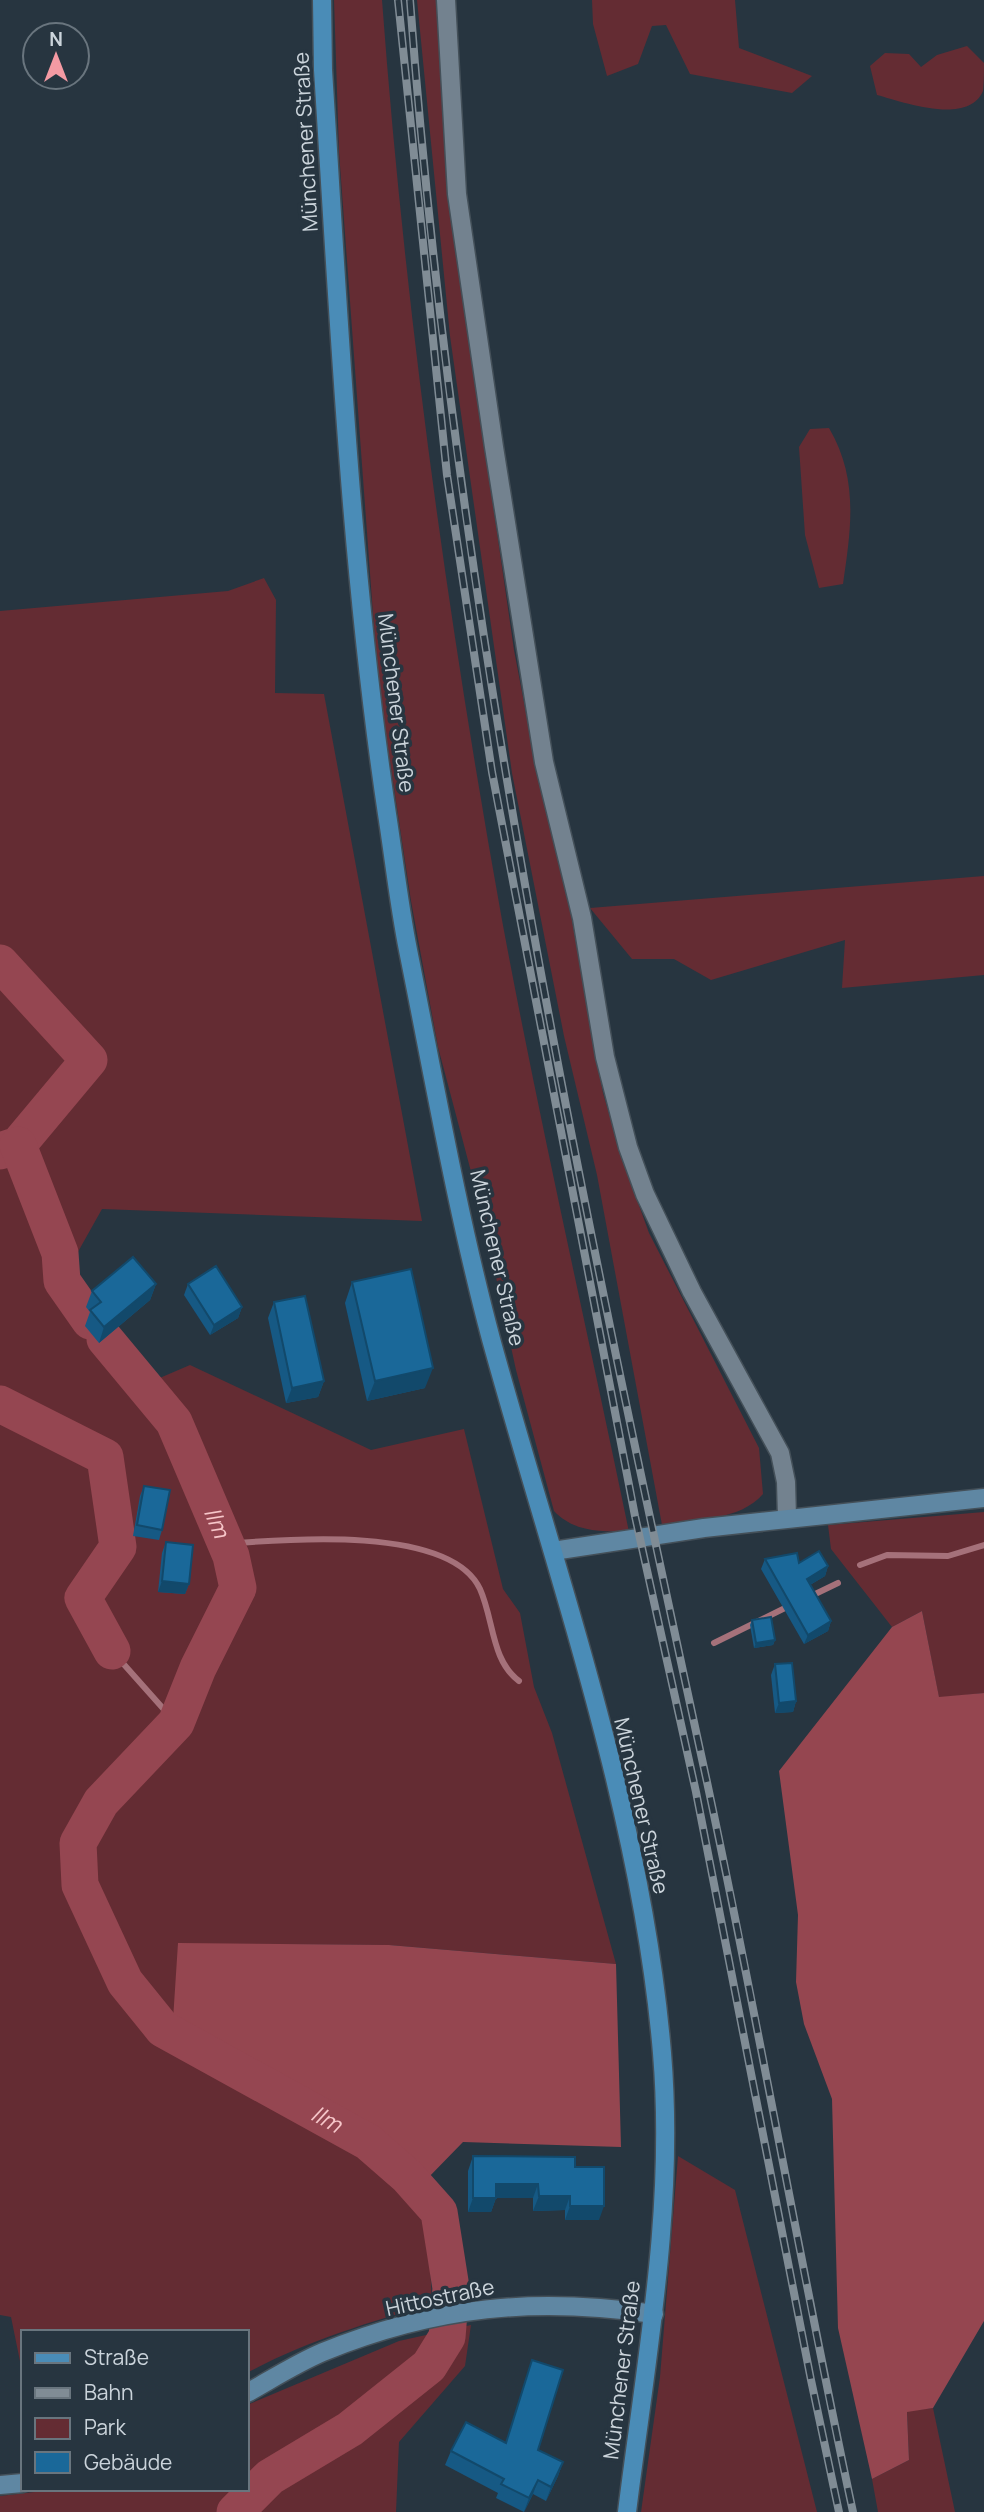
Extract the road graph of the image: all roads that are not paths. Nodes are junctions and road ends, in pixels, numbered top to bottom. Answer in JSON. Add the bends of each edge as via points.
{"nodes":[{"id":1,"x":322,"y":0,"type":"edge"},
{"id":2,"x":446,"y":0,"type":"edge"},
{"id":3,"x":984,"y":1498,"type":"edge"},
{"id":4,"x":787,"y":1517,"type":"junction"},
{"id":5,"x":553,"y":1551,"type":"junction"},
{"id":6,"x":654,"y":2314,"type":"junction"},
{"id":7,"x":248,"y":2392,"type":"edge"},
{"id":8,"x":21,"y":2483,"type":"edge"},
{"id":9,"x":0,"y":2485,"type":"edge"},
{"id":10,"x":627,"y":2512,"type":"edge"}],
"edges":[{"from":1,"to":5,"type":"main road","name":"Münchener Straße","via":[[350,499],[372,714],[406,940],[467,1230],[490,1334]]},
{"from":2,"to":4,"type":"street","via":[[457,194],[494,447],[544,762],[582,918],[605,1057],[628,1147],[646,1194],[692,1292],[779,1453]]},
{"from":3,"to":4,"type":"street"},
{"from":4,"to":5,"type":"street"},
{"from":5,"to":6,"type":"main road","name":"Münchener Straße","via":[[625,1827],[647,1935],[662,2053],[667,2160]]},
{"from":6,"to":7,"type":"street","name":"Hittostraße","via":[[538,2304],[483,2308],[414,2322],[322,2353]]},
{"from":6,"to":10,"type":"main road","name":"Münchener Straße"},
{"from":8,"to":9,"type":"street"}]}
